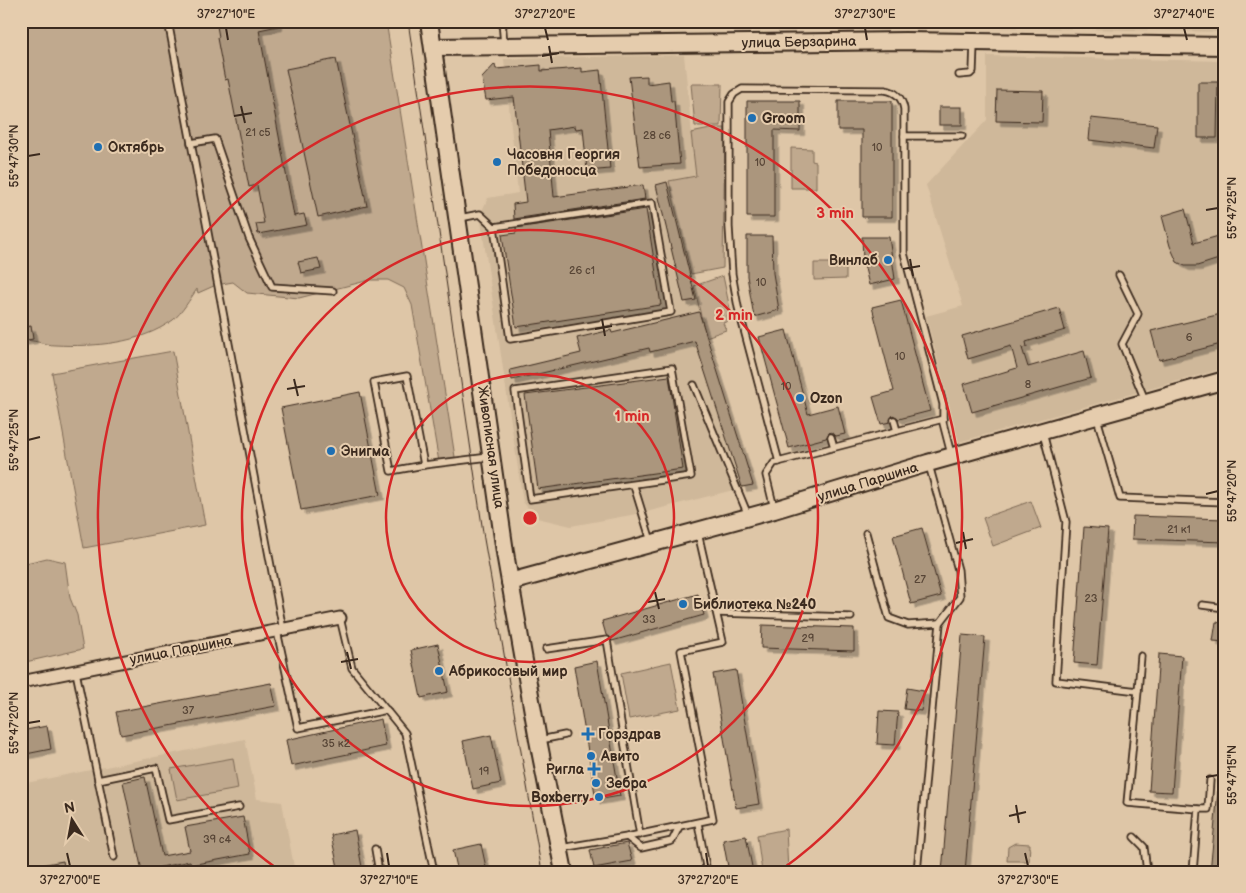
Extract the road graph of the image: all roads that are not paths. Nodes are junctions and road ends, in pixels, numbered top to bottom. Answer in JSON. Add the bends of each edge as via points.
{"nodes":[{"id":1,"x":168,"y":21,"type":"edge"},
{"id":2,"x":429,"y":21,"type":"edge"},
{"id":3,"x":510,"y":21,"type":"edge"},
{"id":4,"x":502,"y":22,"type":"edge"},
{"id":5,"x":974,"y":42,"type":"junction"},
{"id":6,"x":504,"y":45,"type":"junction"},
{"id":7,"x":1225,"y":46,"type":"edge"},
{"id":8,"x":434,"y":47,"type":"junction"},
{"id":9,"x":959,"y":75,"type":"dead end"},
{"id":10,"x":904,"y":136,"type":"junction"},
{"id":11,"x":962,"y":136,"type":"dead end"},
{"id":12,"x":192,"y":143,"type":"junction"},
{"id":13,"x":458,"y":218,"type":"junction"},
{"id":14,"x":494,"y":227,"type":"junction"},
{"id":15,"x":1119,"y":275,"type":"dead end"},
{"id":16,"x":333,"y":291,"type":"dead end"},
{"id":17,"x":1225,"y":380,"type":"edge"},
{"id":18,"x":694,"y":386,"type":"dead end"},
{"id":19,"x":1146,"y":402,"type":"junction"},
{"id":20,"x":1096,"y":416,"type":"junction"},
{"id":21,"x":943,"y":418,"type":"junction"},
{"id":22,"x":894,"y":420,"type":"dead end"},
{"id":23,"x":897,"y":430,"type":"junction"},
{"id":24,"x":1043,"y":431,"type":"junction"},
{"id":25,"x":831,"y":437,"type":"dead end"},
{"id":26,"x":834,"y":447,"type":"junction"},
{"id":27,"x":952,"y":456,"type":"junction"},
{"id":28,"x":492,"y":457,"type":"junction"},
{"id":29,"x":779,"y":462,"type":"junction"},
{"id":30,"x":928,"y":463,"type":"junction"},
{"id":31,"x":424,"y":465,"type":"junction"},
{"id":32,"x":634,"y":486,"type":"junction"},
{"id":33,"x":1225,"y":502,"type":"edge"},
{"id":34,"x":774,"y":510,"type":"junction"},
{"id":35,"x":749,"y":517,"type":"junction"},
{"id":36,"x":697,"y":531,"type":"junction"},
{"id":37,"x":866,"y":533,"type":"dead end"},
{"id":38,"x":652,"y":544,"type":"junction"},
{"id":39,"x":510,"y":582,"type":"junction"},
{"id":40,"x":1202,"y":605,"type":"dead end"},
{"id":41,"x":1225,"y":608,"type":"edge"},
{"id":42,"x":717,"y":613,"type":"junction"},
{"id":43,"x":851,"y":617,"type":"dead end"},
{"id":44,"x":340,"y":618,"type":"joint"},
{"id":45,"x":940,"y":623,"type":"junction"},
{"id":46,"x":280,"y":630,"type":"junction"},
{"id":47,"x":546,"y":649,"type":"dead end"},
{"id":48,"x":1141,"y":656,"type":"dead end"},
{"id":49,"x":76,"y":672,"type":"junction"},
{"id":50,"x":21,"y":682,"type":"edge"},
{"id":51,"x":1138,"y":691,"type":"junction"},
{"id":52,"x":386,"y":710,"type":"junction"},
{"id":53,"x":565,"y":735,"type":"dead end"},
{"id":54,"x":538,"y":740,"type":"junction"},
{"id":55,"x":98,"y":780,"type":"junction"},
{"id":56,"x":1210,"y":780,"type":"dead end"},
{"id":57,"x":239,"y":807,"type":"dead end"},
{"id":58,"x":1198,"y":809,"type":"junction"},
{"id":59,"x":698,"y":823,"type":"junction"},
{"id":60,"x":679,"y":826,"type":"junction"},
{"id":61,"x":640,"y":835,"type":"junction"},
{"id":62,"x":1134,"y":836,"type":"dead end"},
{"id":63,"x":627,"y":837,"type":"junction"},
{"id":64,"x":560,"y":848,"type":"junction"},
{"id":65,"x":374,"y":849,"type":"dead end"},
{"id":66,"x":114,"y":857,"type":"dead end"},
{"id":67,"x":379,"y":872,"type":"edge"},
{"id":68,"x":434,"y":872,"type":"edge"},
{"id":69,"x":564,"y":872,"type":"edge"},
{"id":70,"x":707,"y":872,"type":"edge"},
{"id":71,"x":918,"y":872,"type":"edge"},
{"id":72,"x":1147,"y":872,"type":"edge"},
{"id":73,"x":1193,"y":872,"type":"edge"}],
"edges":[{"from":1,"to":12,"type":"lane"},
{"from":2,"to":8,"type":"street","name":"Живописная улица"},
{"from":3,"to":4,"type":"lane"},
{"from":4,"to":6,"type":"lane"},
{"from":5,"to":6,"type":"street","name":"улица Берзарина"},
{"from":5,"to":7,"type":"street","name":"улица Берзарина"},
{"from":5,"to":9,"type":"lane","via":[[973,71]]},
{"from":6,"to":8,"type":"street","name":"улица Берзарина"},
{"from":8,"to":13,"type":"street","name":"Живописная улица"},
{"from":10,"to":11,"type":"lane"},
{"from":10,"to":21,"type":"lane","via":[[905,259],[943,404]]},
{"from":10,"to":29,"type":"lane","via":[[903,103],[897,94],[886,90],[742,90],[729,102],[732,274]]},
{"from":12,"to":16,"type":"lane","via":[[216,138],[249,238],[272,287]]},
{"from":12,"to":46,"type":"lane"},
{"from":13,"to":14,"type":"lane","via":[[480,214]]},
{"from":13,"to":28,"type":"street","name":"Живописная улица"},
{"from":14,"to":14,"type":"lane","via":[[652,203],[671,312],[510,339]]},
{"from":15,"to":19,"type":"lane","via":[[1138,314],[1122,344]]},
{"from":17,"to":19,"type":"street","name":"улица Паршина"},
{"from":18,"to":35,"type":"lane"},
{"from":19,"to":20,"type":"street","name":"улица Паршина"},
{"from":20,"to":24,"type":"street","name":"улица Паршина"},
{"from":20,"to":33,"type":"lane","via":[[1120,498]]},
{"from":21,"to":23,"type":"lane"},
{"from":21,"to":27,"type":"lane"},
{"from":22,"to":23,"type":"lane"},
{"from":23,"to":26,"type":"lane"},
{"from":24,"to":27,"type":"street","name":"улица Паршина"},
{"from":24,"to":51,"type":"lane","via":[[1066,522],[1056,681]]},
{"from":25,"to":26,"type":"lane"},
{"from":26,"to":29,"type":"lane"},
{"from":27,"to":30,"type":"street","name":"улица Паршина"},
{"from":28,"to":31,"type":"lane"},
{"from":28,"to":39,"type":"street","name":"Живописная улица"},
{"from":29,"to":34,"type":"lane","via":[[770,467],[766,475]]},
{"from":30,"to":34,"type":"street","name":"улица Паршина"},
{"from":30,"to":45,"type":"lane","via":[[958,570],[960,597]]},
{"from":31,"to":31,"type":"lane","via":[[407,376],[374,382],[391,472]]},
{"from":32,"to":32,"type":"lane","via":[[530,499],[516,391],[672,368],[691,476]]},
{"from":32,"to":38,"type":"lane"},
{"from":34,"to":35,"type":"street","name":"улица Паршина"},
{"from":35,"to":36,"type":"street","name":"улица Паршина"},
{"from":36,"to":38,"type":"street","name":"улица Паршина"},
{"from":36,"to":42,"type":"lane"},
{"from":37,"to":45,"type":"lane","via":[[889,618],[908,624]]},
{"from":38,"to":39,"type":"street","name":"улица Паршина"},
{"from":39,"to":54,"type":"street","name":"Живописная улица"},
{"from":40,"to":41,"type":"lane"},
{"from":42,"to":43,"type":"lane"},
{"from":42,"to":59,"type":"lane","via":[[723,642],[682,651],[713,818]]},
{"from":44,"to":46,"type":"street","name":"улица Паршина"},
{"from":44,"to":52,"type":"lane","via":[[352,668]]},
{"from":45,"to":71,"type":"lane"},
{"from":46,"to":49,"type":"street","name":"улица Паршина"},
{"from":46,"to":52,"type":"lane","via":[[298,728]]},
{"from":47,"to":61,"type":"lane","via":[[607,640]]},
{"from":48,"to":51,"type":"lane"},
{"from":49,"to":50,"type":"street","name":"улица Паршина"},
{"from":49,"to":55,"type":"lane"},
{"from":51,"to":58,"type":"lane","via":[[1127,803]]},
{"from":52,"to":68,"type":"lane","via":[[405,733]]},
{"from":53,"to":54,"type":"lane"},
{"from":54,"to":64,"type":"street","name":"Живописная улица"},
{"from":55,"to":57,"type":"lane","via":[[156,768],[168,820]]},
{"from":55,"to":66,"type":"lane"},
{"from":56,"to":58,"type":"lane","via":[[1208,809]]},
{"from":58,"to":73,"type":"lane"},
{"from":59,"to":60,"type":"lane"},
{"from":59,"to":70,"type":"lane"},
{"from":60,"to":61,"type":"lane"},
{"from":60,"to":63,"type":"lane","via":[[672,841],[641,848]]},
{"from":61,"to":63,"type":"lane"},
{"from":62,"to":72,"type":"lane","via":[[1144,847]]},
{"from":63,"to":64,"type":"lane"},
{"from":64,"to":69,"type":"street","name":"Живописная улица"},
{"from":65,"to":67,"type":"lane"}]}
